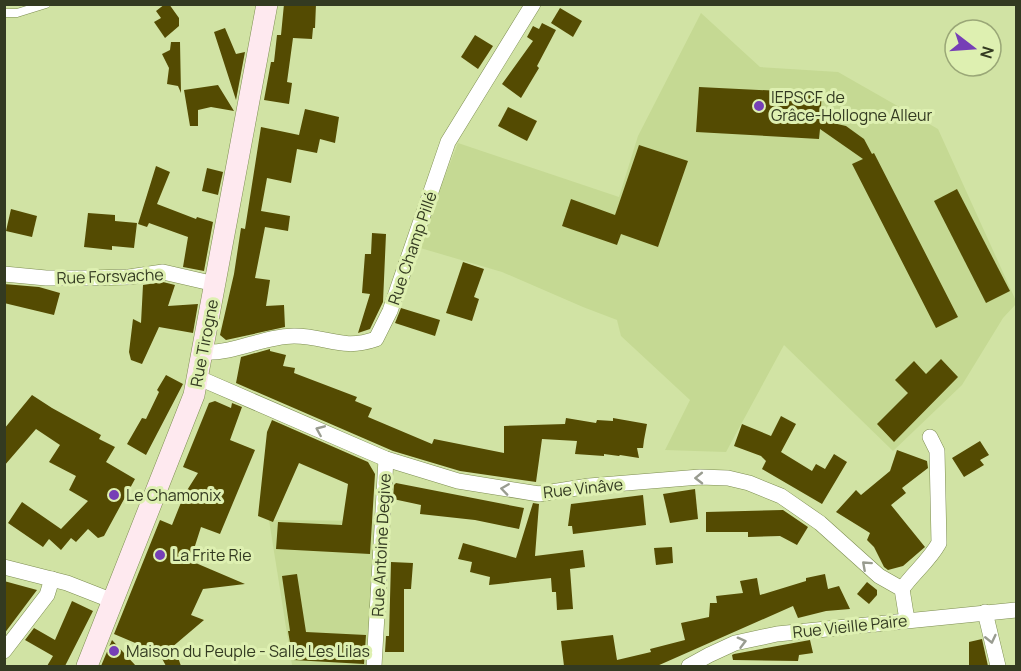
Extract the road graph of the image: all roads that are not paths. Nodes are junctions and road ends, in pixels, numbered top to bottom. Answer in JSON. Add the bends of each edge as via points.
{"nodes":[{"id":1,"x":46,"y":4,"type":"edge"},
{"id":2,"x":267,"y":4,"type":"edge"},
{"id":3,"x":533,"y":4,"type":"edge"},
{"id":4,"x":4,"y":13,"type":"edge"},
{"id":5,"x":4,"y":274,"type":"edge"},
{"id":6,"x":215,"y":284,"type":"junction"},
{"id":7,"x":203,"y":352,"type":"junction"},
{"id":8,"x":199,"y":378,"type":"junction"},
{"id":9,"x":930,"y":437,"type":"dead end"},
{"id":10,"x":386,"y":459,"type":"junction"},
{"id":11,"x":4,"y":567,"type":"edge"},
{"id":12,"x":52,"y":579,"type":"junction"},
{"id":13,"x":903,"y":596,"type":"junction"},
{"id":14,"x":113,"y":601,"type":"junction"},
{"id":15,"x":1017,"y":610,"type":"edge"},
{"id":16,"x":985,"y":612,"type":"junction"},
{"id":17,"x":907,"y":620,"type":"junction"},
{"id":18,"x":4,"y":651,"type":"edge"},
{"id":19,"x":87,"y":666,"type":"edge"},
{"id":20,"x":374,"y":666,"type":"edge"},
{"id":21,"x":689,"y":666,"type":"edge"},
{"id":22,"x":998,"y":666,"type":"edge"}],
"edges":[{"from":1,"to":4,"type":"lane"},
{"from":2,"to":6,"type":"street","name":"Rue Tirogne"},
{"from":3,"to":7,"type":"street","name":"Rue Champ Pillé","via":[[448,142],[390,311],[376,339],[342,345],[294,336],[266,339],[217,353]]},
{"from":5,"to":6,"type":"street","name":"Rue Forsvache","via":[[88,278],[163,272]]},
{"from":6,"to":7,"type":"street","name":"Rue Tirogne"},
{"from":7,"to":8,"type":"street","name":"Rue Tirogne"},
{"from":10,"to":8,"type":"street","name":"Rue Vinâve","one_way":true},
{"from":8,"to":14,"type":"street","name":"Rue Tirogne"},
{"from":9,"to":13,"type":"street","via":[[937,451],[939,543],[911,575]]},
{"from":13,"to":10,"type":"street","name":"Rue Vinâve","one_way":true,"via":[[820,523],[781,496],[749,483],[728,478],[682,478],[539,494],[458,481]]},
{"from":10,"to":20,"type":"street","name":"Rue Antoine Degive"},
{"from":11,"to":12,"type":"street"},
{"from":12,"to":14,"type":"street"},
{"from":12,"to":18,"type":"street","via":[[47,595]]},
{"from":13,"to":17,"type":"street"},
{"from":14,"to":19,"type":"street","name":"Rue Tirogne"},
{"from":15,"to":16,"type":"street","name":"Rue Vieille Paire"},
{"from":16,"to":17,"type":"street","name":"Rue Vieille Paire"},
{"from":16,"to":22,"type":"street","one_way":true},
{"from":21,"to":17,"type":"street","name":"Rue Vieille Paire","one_way":true,"via":[[735,644],[777,634]]}]}
